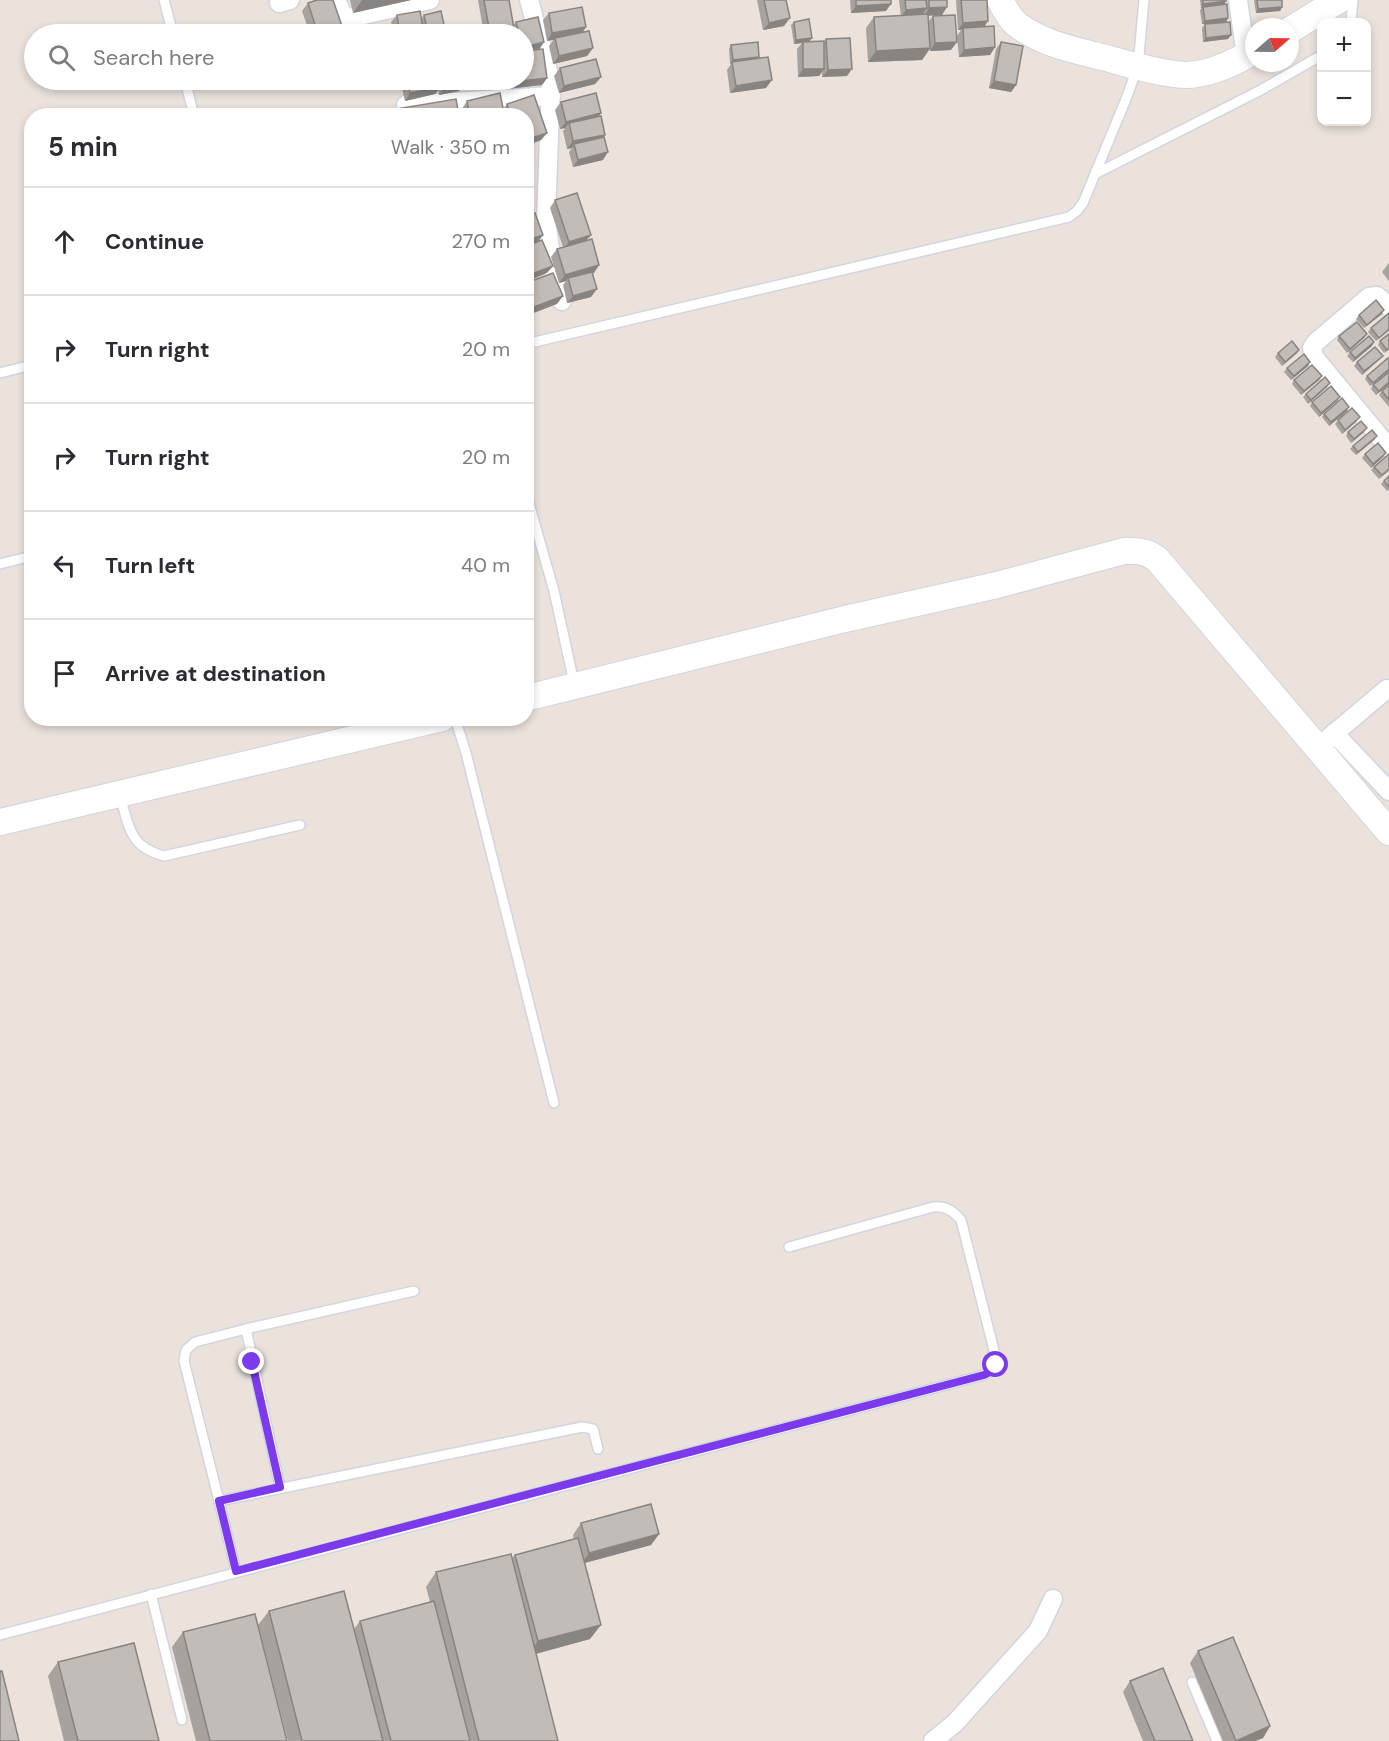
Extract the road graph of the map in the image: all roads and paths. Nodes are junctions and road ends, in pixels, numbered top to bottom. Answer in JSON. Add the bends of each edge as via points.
{"nodes":[{"id":1,"x":164,"y":0,"type":"edge"},
{"id":2,"x":336,"y":0,"type":"edge"},
{"id":3,"x":430,"y":0,"type":"edge"},
{"id":4,"x":529,"y":0,"type":"edge"},
{"id":5,"x":1000,"y":0,"type":"edge"},
{"id":6,"x":1144,"y":0,"type":"edge"},
{"id":7,"x":1238,"y":0,"type":"edge"},
{"id":8,"x":1342,"y":5,"type":"edge"},
{"id":9,"x":170,"y":24,"type":"edge"},
{"id":10,"x":1299,"y":26,"type":"edge"},
{"id":11,"x":1245,"y":31,"type":"edge"},
{"id":12,"x":1245,"y":55,"type":"edge"},
{"id":13,"x":1317,"y":58,"type":"edge"},
{"id":14,"x":1137,"y":66,"type":"junction"},
{"id":15,"x":188,"y":90,"type":"edge"},
{"id":16,"x":551,"y":96,"type":"junction"},
{"id":17,"x":406,"y":105,"type":"edge"},
{"id":18,"x":192,"y":108,"type":"edge"},
{"id":19,"x":1095,"y":174,"type":"junction"},
{"id":20,"x":562,"y":301,"type":"edge"},
{"id":21,"x":1389,"y":307,"type":"edge"},
{"id":22,"x":534,"y":342,"type":"edge"},
{"id":23,"x":24,"y":367,"type":"edge"},
{"id":24,"x":0,"y":373,"type":"edge"},
{"id":25,"x":1389,"y":448,"type":"edge"},
{"id":26,"x":534,"y":521,"type":"edge"},
{"id":27,"x":24,"y":558,"type":"edge"},
{"id":28,"x":0,"y":564,"type":"edge"},
{"id":29,"x":575,"y":687,"type":"junction"},
{"id":30,"x":1387,"y":689,"type":"dead end"},
{"id":31,"x":534,"y":696,"type":"edge"},
{"id":32,"x":408,"y":726,"type":"edge"},
{"id":33,"x":457,"y":726,"type":"edge"},
{"id":34,"x":1325,"y":741,"type":"junction"},
{"id":35,"x":1389,"y":792,"type":"edge"},
{"id":36,"x":119,"y":794,"type":"junction"},
{"id":37,"x":0,"y":822,"type":"edge"},
{"id":38,"x":300,"y":825,"type":"dead end"},
{"id":39,"x":1389,"y":832,"type":"edge"},
{"id":40,"x":554,"y":1103,"type":"dead end"},
{"id":41,"x":789,"y":1247,"type":"dead end"},
{"id":42,"x":414,"y":1291,"type":"dead end"},
{"id":43,"x":246,"y":1329,"type":"junction"},
{"id":44,"x":598,"y":1449,"type":"dead end"},
{"id":45,"x":280,"y":1487,"type":"junction"},
{"id":46,"x":219,"y":1501,"type":"junction"},
{"id":47,"x":236,"y":1571,"type":"junction"},
{"id":48,"x":152,"y":1594,"type":"junction"},
{"id":49,"x":1053,"y":1599,"type":"dead end"},
{"id":50,"x":0,"y":1635,"type":"edge"},
{"id":51,"x":1192,"y":1682,"type":"dead end"},
{"id":52,"x":182,"y":1720,"type":"dead end"},
{"id":53,"x":933,"y":1741,"type":"edge"},
{"id":54,"x":1217,"y":1741,"type":"edge"}],
"edges":[{"from":1,"to":9,"type":"lane"},
{"from":2,"to":3,"type":"street","via":[[343,15],[350,18]]},
{"from":4,"to":16,"type":"street","via":[[551,82]]},
{"from":5,"to":14,"type":"street","via":[[1017,25],[1033,35]]},
{"from":6,"to":14,"type":"lane"},
{"from":7,"to":11,"type":"street"},
{"from":8,"to":10,"type":"street"},
{"from":12,"to":14,"type":"street","via":[[1221,67],[1186,75]]},
{"from":13,"to":19,"type":"lane"},
{"from":14,"to":19,"type":"lane"},
{"from":15,"to":18,"type":"lane"},
{"from":16,"to":17,"type":"street"},
{"from":16,"to":20,"type":"street","via":[[546,219]]},
{"from":19,"to":22,"type":"lane","via":[[1080,207],[1069,217]]},
{"from":21,"to":25,"type":"street","via":[[1377,296],[1369,297],[1312,348],[1314,357]]},
{"from":23,"to":24,"type":"lane"},
{"from":26,"to":29,"type":"lane"},
{"from":27,"to":28,"type":"lane"},
{"from":29,"to":31,"type":"street"},
{"from":29,"to":34,"type":"street","via":[[1133,550],[1157,559]]},
{"from":30,"to":34,"type":"street"},
{"from":32,"to":36,"type":"street"},
{"from":33,"to":40,"type":"lane"},
{"from":34,"to":35,"type":"street"},
{"from":34,"to":39,"type":"street"},
{"from":36,"to":37,"type":"street"},
{"from":36,"to":38,"type":"lane","via":[[139,845],[164,856]]},
{"from":41,"to":47,"type":"lane","via":[[933,1207],[952,1210],[961,1220],[996,1365],[984,1375]]},
{"from":42,"to":43,"type":"lane"},
{"from":43,"to":45,"type":"lane"},
{"from":43,"to":46,"type":"lane","via":[[195,1342],[186,1350],[184,1361]]},
{"from":44,"to":45,"type":"lane","via":[[593,1429],[582,1427]]},
{"from":45,"to":46,"type":"lane"},
{"from":46,"to":47,"type":"lane"},
{"from":47,"to":48,"type":"lane"},
{"from":48,"to":50,"type":"lane"},
{"from":48,"to":52,"type":"lane"},
{"from":49,"to":53,"type":"street","via":[[1038,1631],[955,1723]]},
{"from":51,"to":54,"type":"lane"}]}
